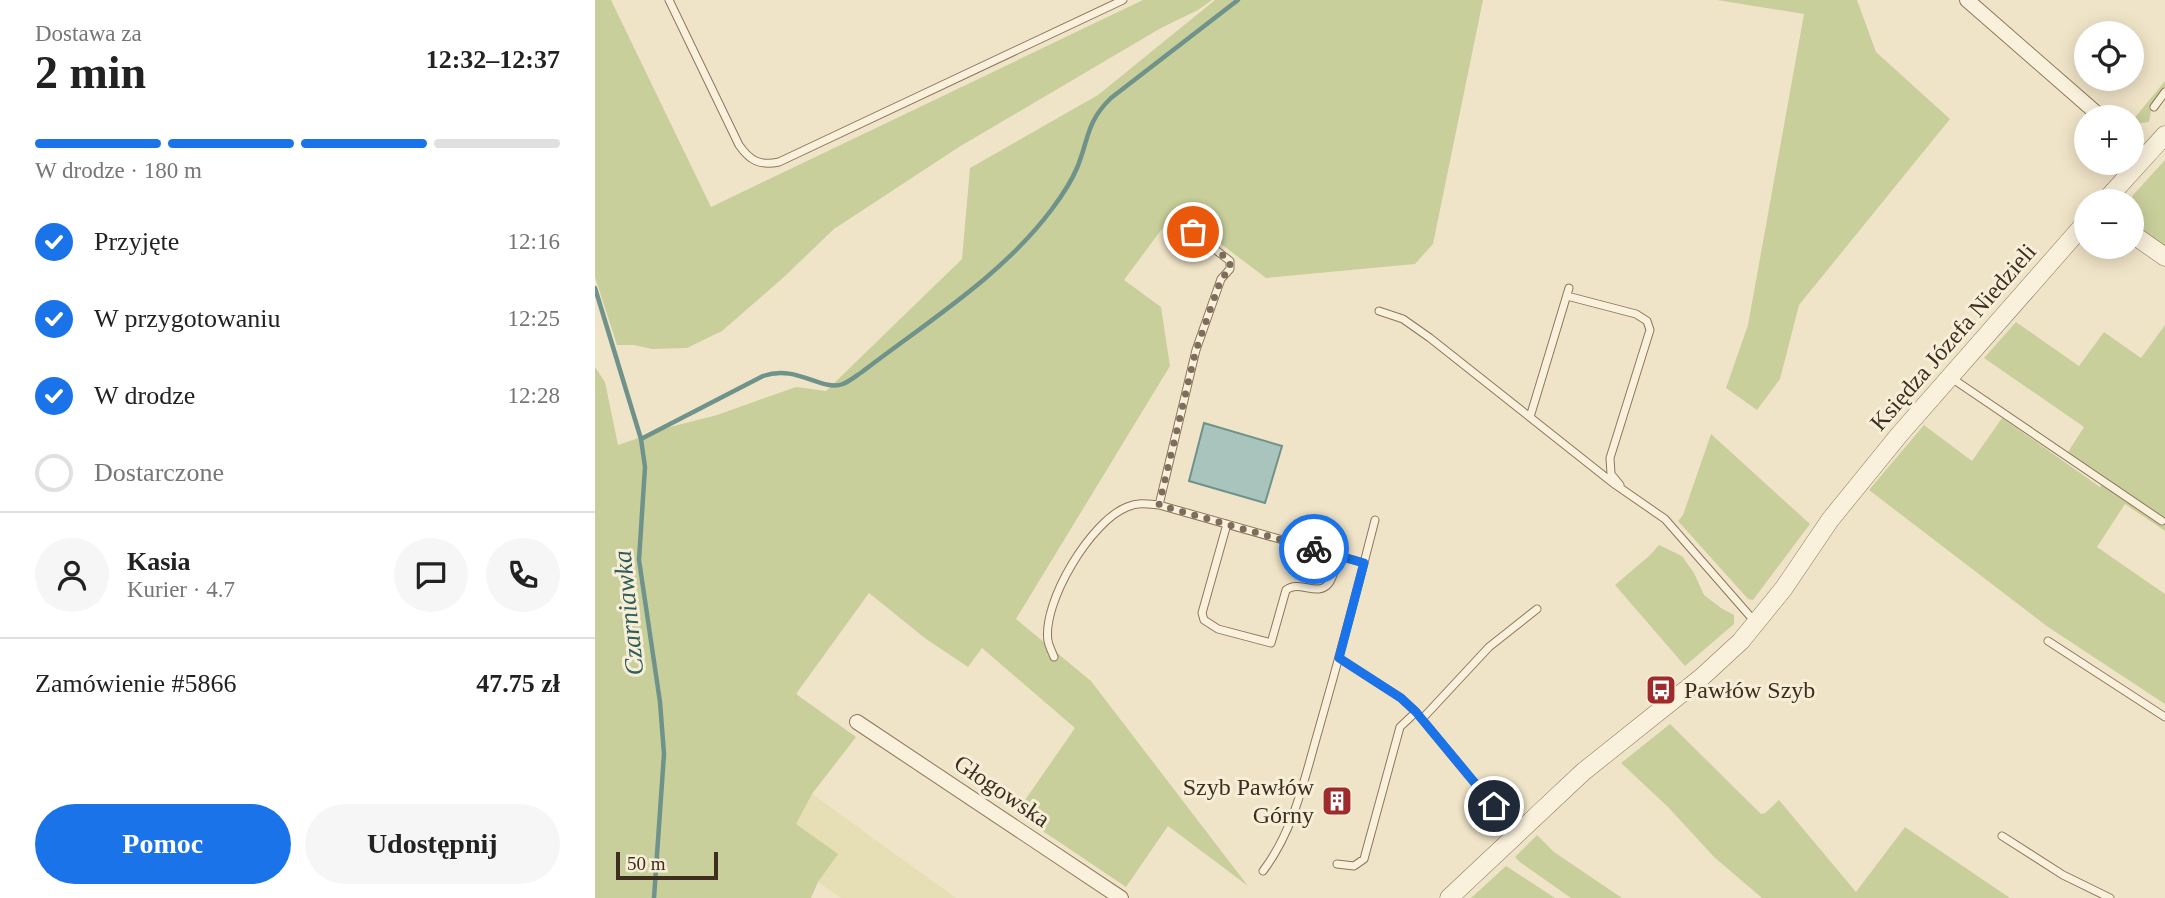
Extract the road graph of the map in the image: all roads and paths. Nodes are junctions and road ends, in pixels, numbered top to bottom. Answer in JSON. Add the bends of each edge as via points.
{"nodes":[{"id":1,"x":669,"y":0,"type":"edge"},
{"id":2,"x":1123,"y":0,"type":"edge"},
{"id":3,"x":1967,"y":0,"type":"edge"},
{"id":4,"x":2165,"y":92,"type":"edge"},
{"id":5,"x":2087,"y":105,"type":"edge"},
{"id":6,"x":2154,"y":107,"type":"dead end"},
{"id":7,"x":2165,"y":135,"type":"edge"},
{"id":8,"x":2146,"y":156,"type":"joint"},
{"id":9,"x":2116,"y":189,"type":"edge"},
{"id":10,"x":1174,"y":218,"type":"dead end"},
{"id":11,"x":2074,"y":236,"type":"edge"},
{"id":12,"x":2144,"y":242,"type":"edge"},
{"id":13,"x":2165,"y":257,"type":"edge"},
{"id":14,"x":1379,"y":311,"type":"dead end"},
{"id":15,"x":1950,"y":376,"type":"junction"},
{"id":16,"x":1530,"y":417,"type":"junction"},
{"id":17,"x":1627,"y":493,"type":"junction"},
{"id":18,"x":1159,"y":505,"type":"junction"},
{"id":19,"x":1375,"y":520,"type":"dead end"},
{"id":20,"x":2162,"y":521,"type":"dead end"},
{"id":21,"x":1227,"y":524,"type":"junction"},
{"id":22,"x":1338,"y":556,"type":"junction"},
{"id":23,"x":1364,"y":563,"type":"junction"},
{"id":24,"x":1537,"y":610,"type":"dead end"},
{"id":25,"x":1757,"y":623,"type":"junction"},
{"id":26,"x":2048,"y":641,"type":"dead end"},
{"id":27,"x":1054,"y":657,"type":"dead end"},
{"id":28,"x":1339,"y":658,"type":"junction"},
{"id":29,"x":1416,"y":712,"type":"junction"},
{"id":30,"x":2165,"y":717,"type":"edge"},
{"id":31,"x":1422,"y":719,"type":"junction"},
{"id":32,"x":857,"y":722,"type":"dead end"},
{"id":33,"x":1517,"y":834,"type":"junction"},
{"id":34,"x":2001,"y":836,"type":"dead end"},
{"id":35,"x":1337,"y":864,"type":"dead end"},
{"id":36,"x":1263,"y":871,"type":"dead end"},
{"id":37,"x":1121,"y":898,"type":"edge"},
{"id":38,"x":1449,"y":898,"type":"edge"},
{"id":39,"x":2110,"y":898,"type":"edge"}],
"edges":[{"from":1,"to":2,"type":"lane","via":[[739,145],[747,156],[767,165]]},
{"from":3,"to":5,"type":"street"},
{"from":4,"to":6,"type":"lane"},
{"from":7,"to":8,"type":"street"},
{"from":8,"to":9,"type":"street"},
{"from":10,"to":18,"type":"lane","via":[[1230,261],[1230,269],[1221,279],[1196,350]]},
{"from":11,"to":15,"type":"street","name":"Księdza Józefa Niedzieli"},
{"from":12,"to":13,"type":"street"},
{"from":14,"to":16,"type":"lane","via":[[1421,332]]},
{"from":15,"to":20,"type":"lane"},
{"from":15,"to":25,"type":"street","name":"Księdza Józefa Niedzieli","via":[[1830,520]]},
{"from":16,"to":17,"type":"lane"},
{"from":16,"to":17,"type":"lane","via":[[1568,292],[1647,321],[1650,330],[1610,458],[1611,474]]},
{"from":17,"to":25,"type":"lane","via":[[1665,519]]},
{"from":18,"to":21,"type":"lane"},
{"from":18,"to":27,"type":"lane","via":[[1127,507],[1104,522],[1084,544],[1055,602],[1048,642]]},
{"from":19,"to":23,"type":"lane"},
{"from":21,"to":22,"type":"lane"},
{"from":21,"to":22,"type":"lane","via":[[1202,613],[1204,620],[1218,629],[1271,643],[1286,590],[1296,585],[1326,586]]},
{"from":22,"to":23,"type":"lane"},
{"from":23,"to":28,"type":"lane"},
{"from":24,"to":31,"type":"lane","via":[[1489,647]]},
{"from":25,"to":33,"type":"street","name":"Księdza Józefa Niedzieli","via":[[1702,677],[1583,772]]},
{"from":26,"to":30,"type":"lane"},
{"from":28,"to":29,"type":"lane"},
{"from":28,"to":36,"type":"lane","via":[[1291,820]]},
{"from":29,"to":31,"type":"lane"},
{"from":29,"to":35,"type":"lane","via":[[1400,727],[1364,859],[1354,866]]},
{"from":31,"to":33,"type":"lane"},
{"from":32,"to":37,"type":"street","name":"Głogowska"},
{"from":33,"to":38,"type":"street","name":"Księdza Józefa Niedzieli"},
{"from":34,"to":39,"type":"lane"}]}
